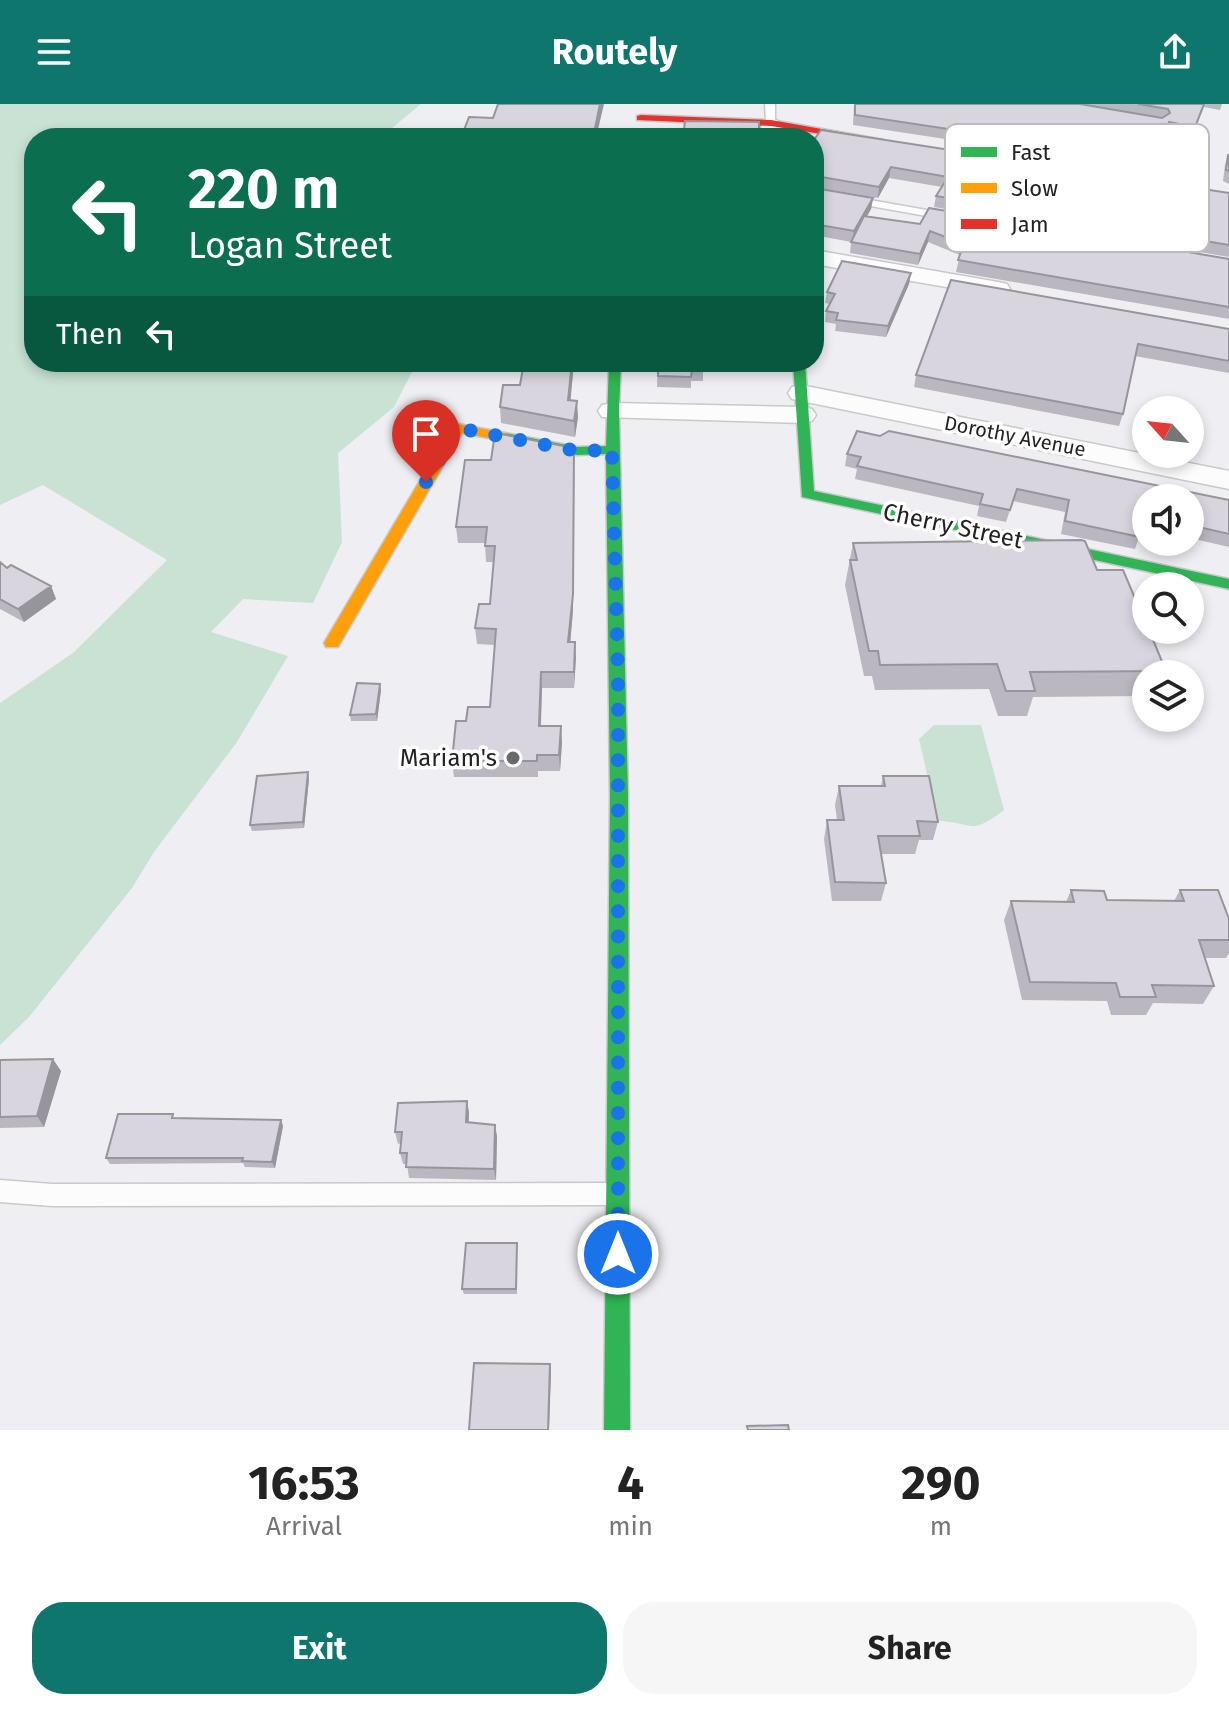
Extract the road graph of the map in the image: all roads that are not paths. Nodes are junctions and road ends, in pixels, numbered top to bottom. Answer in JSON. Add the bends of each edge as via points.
{"nodes":[{"id":1,"x":642,"y":111,"type":"edge"},
{"id":2,"x":771,"y":122,"type":"edge"},
{"id":3,"x":809,"y":128,"type":"edge"},
{"id":4,"x":824,"y":130,"type":"edge"},
{"id":5,"x":897,"y":142,"type":"edge"},
{"id":6,"x":824,"y":195,"type":"edge"},
{"id":7,"x":945,"y":217,"type":"edge"},
{"id":8,"x":824,"y":259,"type":"edge"},
{"id":9,"x":1014,"y":292,"type":"edge"},
{"id":10,"x":614,"y":372,"type":"edge"},
{"id":11,"x":799,"y":372,"type":"edge"},
{"id":12,"x":801,"y":404,"type":"junction"},
{"id":13,"x":612,"y":411,"type":"junction"},
{"id":14,"x":612,"y":450,"type":"junction"},
{"id":15,"x":1229,"y":480,"type":"edge"},
{"id":16,"x":1229,"y":584,"type":"edge"},
{"id":17,"x":332,"y":643,"type":"dead end"},
{"id":18,"x":0,"y":1191,"type":"edge"},
{"id":19,"x":619,"y":1193,"type":"junction"},
{"id":20,"x":617,"y":1430,"type":"edge"}],
"edges":[{"from":1,"to":2,"type":"street"},
{"from":2,"to":3,"type":"street"},
{"from":4,"to":5,"type":"street"},
{"from":6,"to":7,"type":"lane"},
{"from":8,"to":9,"type":"street"},
{"from":10,"to":13,"type":"street"},
{"from":11,"to":12,"type":"street","name":"Cherry Street"},
{"from":12,"to":13,"type":"street","name":"Dorothy Avenue"},
{"from":12,"to":15,"type":"street","name":"Dorothy Avenue"},
{"from":12,"to":16,"type":"street","name":"Cherry Street","via":[[807,494]]},
{"from":13,"to":14,"type":"street"},
{"from":14,"to":17,"type":"street","via":[[577,451],[458,428]]},
{"from":14,"to":19,"type":"street"},
{"from":18,"to":19,"type":"lane","via":[[84,1196]]},
{"from":19,"to":20,"type":"street"}]}
